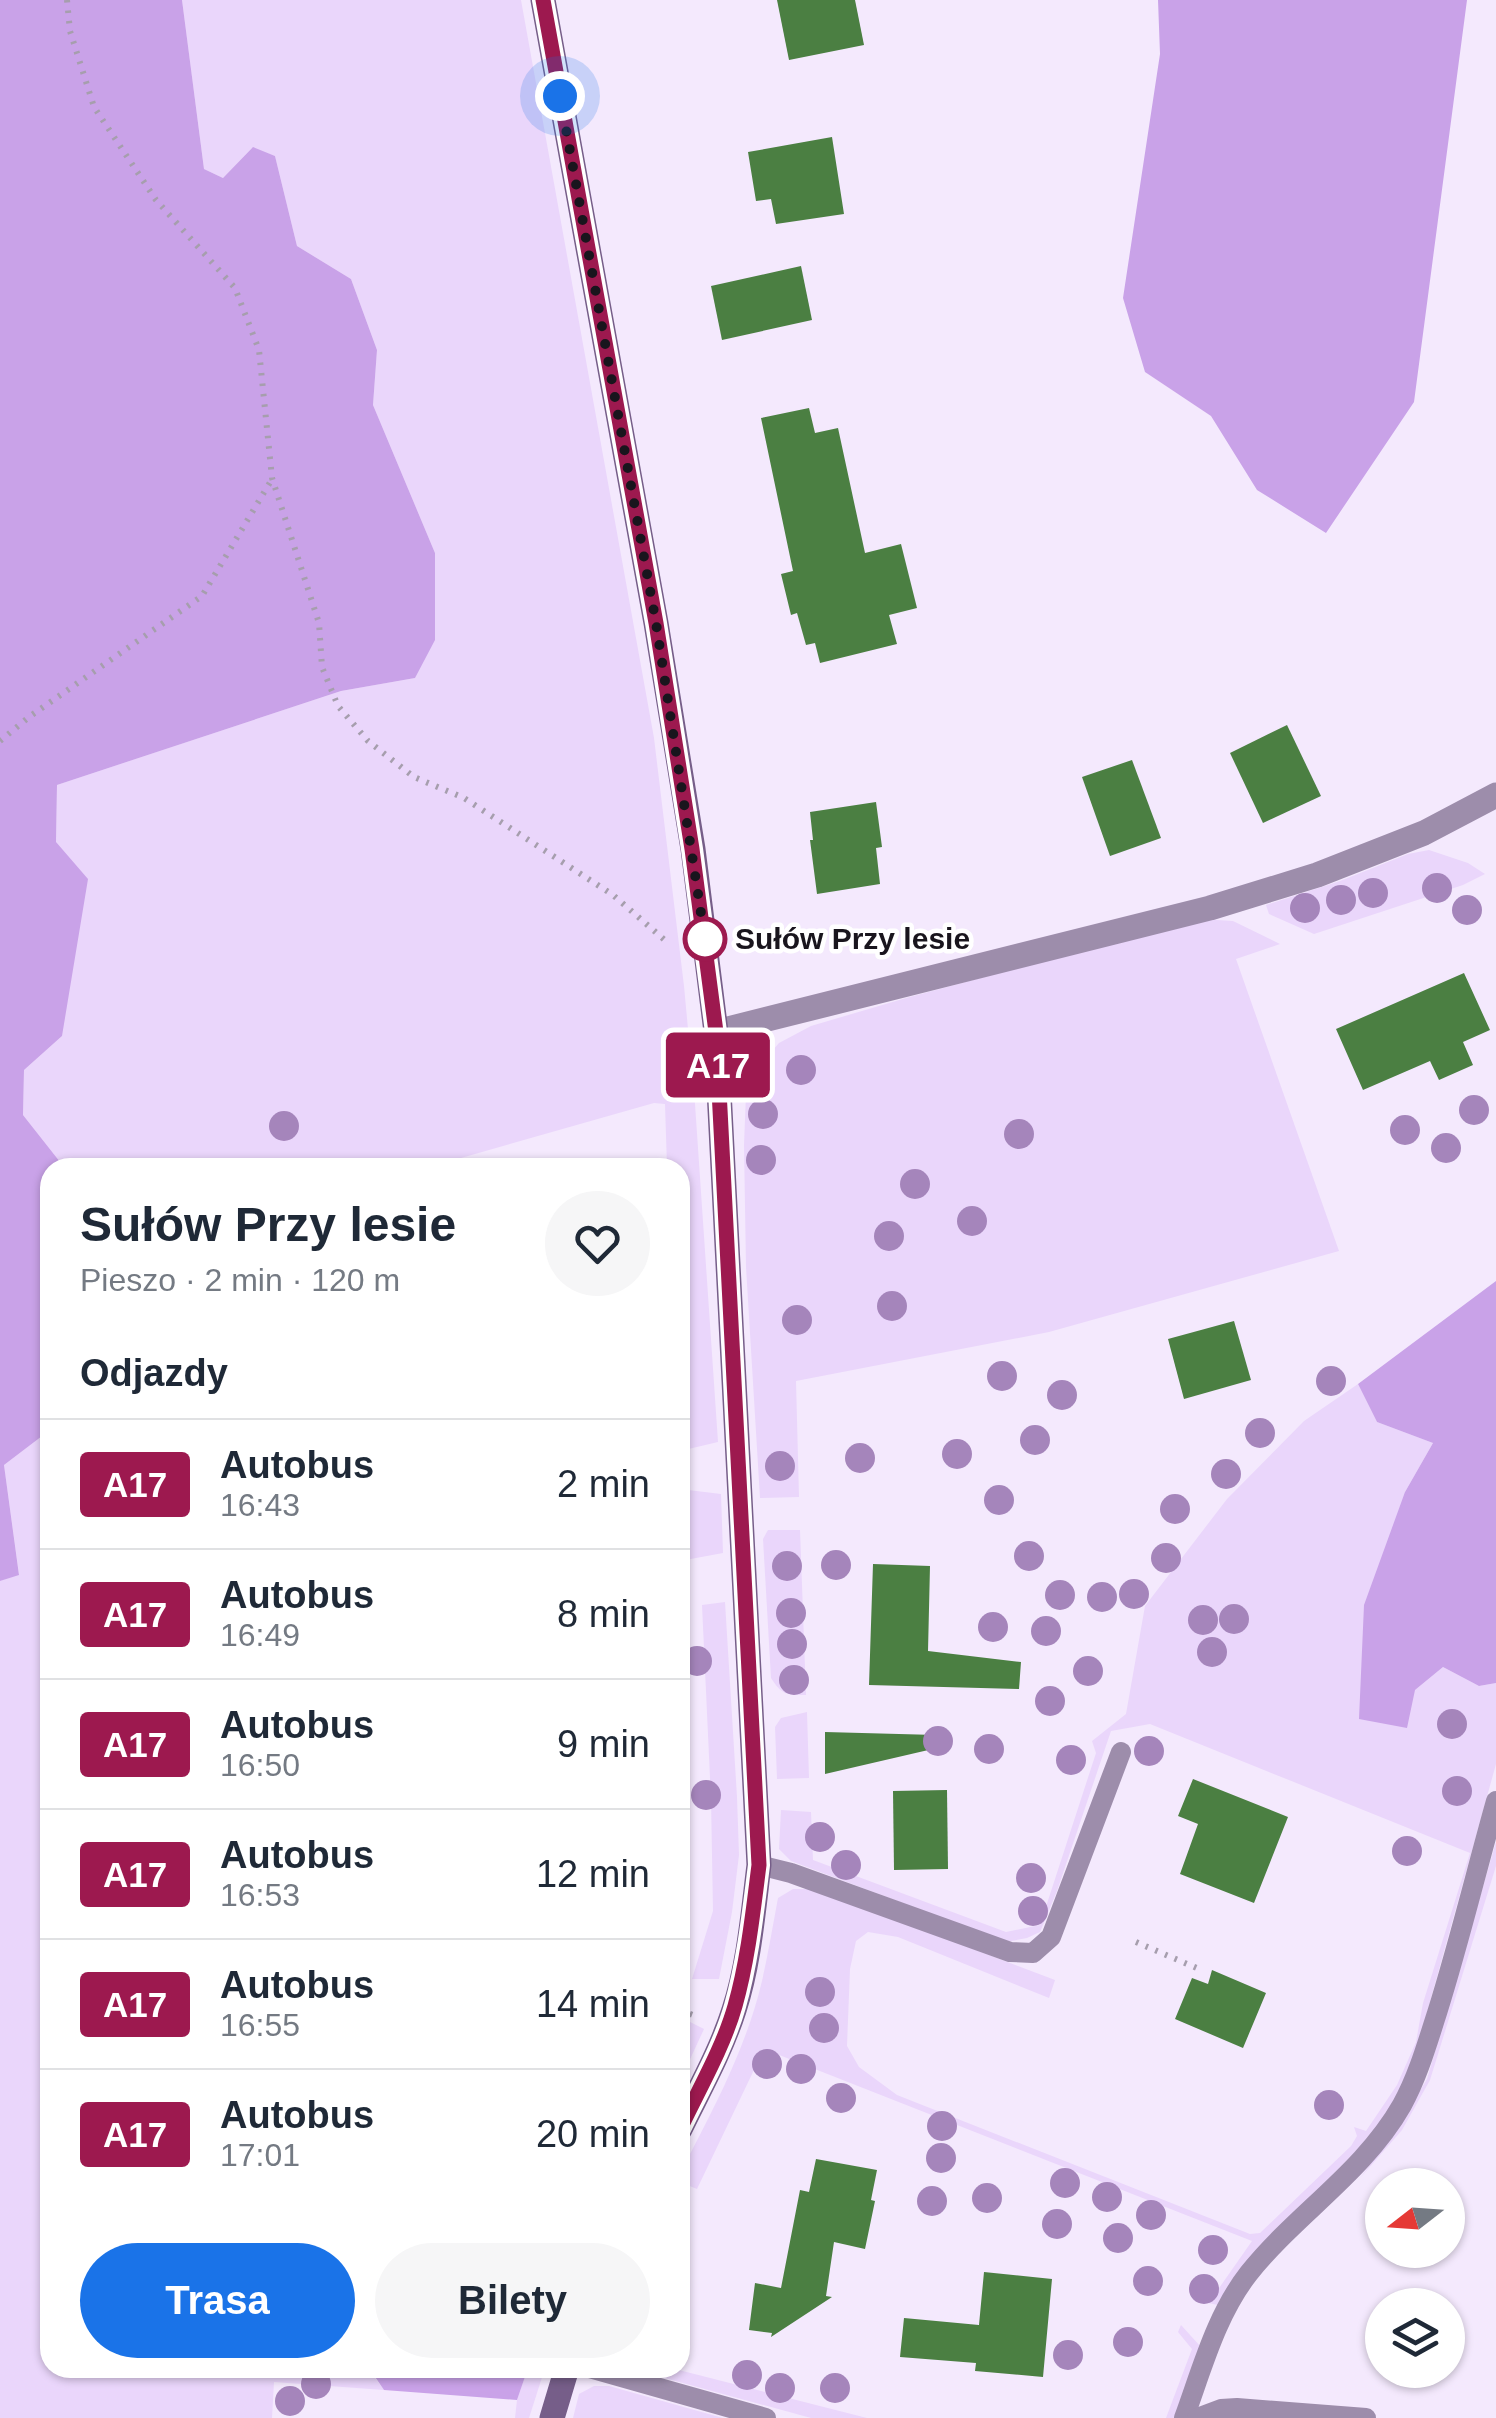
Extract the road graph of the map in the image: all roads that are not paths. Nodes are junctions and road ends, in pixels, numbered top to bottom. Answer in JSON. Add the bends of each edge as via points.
{"nodes":[{"id":1,"x":543,"y":0,"type":"edge"},
{"id":2,"x":1496,"y":795,"type":"edge"},
{"id":3,"x":716,"y":1032,"type":"junction"},
{"id":4,"x":1121,"y":1752,"type":"dead end"},
{"id":5,"x":1496,"y":1801,"type":"edge"},
{"id":6,"x":759,"y":1865,"type":"junction"},
{"id":7,"x":690,"y":2109,"type":"edge"},
{"id":8,"x":563,"y":2378,"type":"edge"},
{"id":9,"x":624,"y":2378,"type":"edge"},
{"id":10,"x":552,"y":2418,"type":"edge"},
{"id":11,"x":766,"y":2418,"type":"edge"},
{"id":12,"x":1184,"y":2418,"type":"edge"},
{"id":13,"x":1197,"y":2418,"type":"edge"},
{"id":14,"x":1366,"y":2418,"type":"edge"}],
"edges":[{"from":1,"to":3,"type":"street","via":[[656,623]]},
{"from":2,"to":3,"type":"street","via":[[1424,833],[1238,900]]},
{"from":3,"to":6,"type":"street"},
{"from":4,"to":6,"type":"lane","via":[[1051,1938],[1033,1953],[1010,1952]]},
{"from":5,"to":12,"type":"lane","via":[[1432,2028],[1401,2106],[1373,2146],[1248,2275],[1226,2307]]},
{"from":6,"to":7,"type":"street","via":[[735,2008]]},
{"from":8,"to":10,"type":"street"},
{"from":9,"to":11,"type":"lane"},
{"from":13,"to":14,"type":"lane","via":[[1237,2408]]}]}
